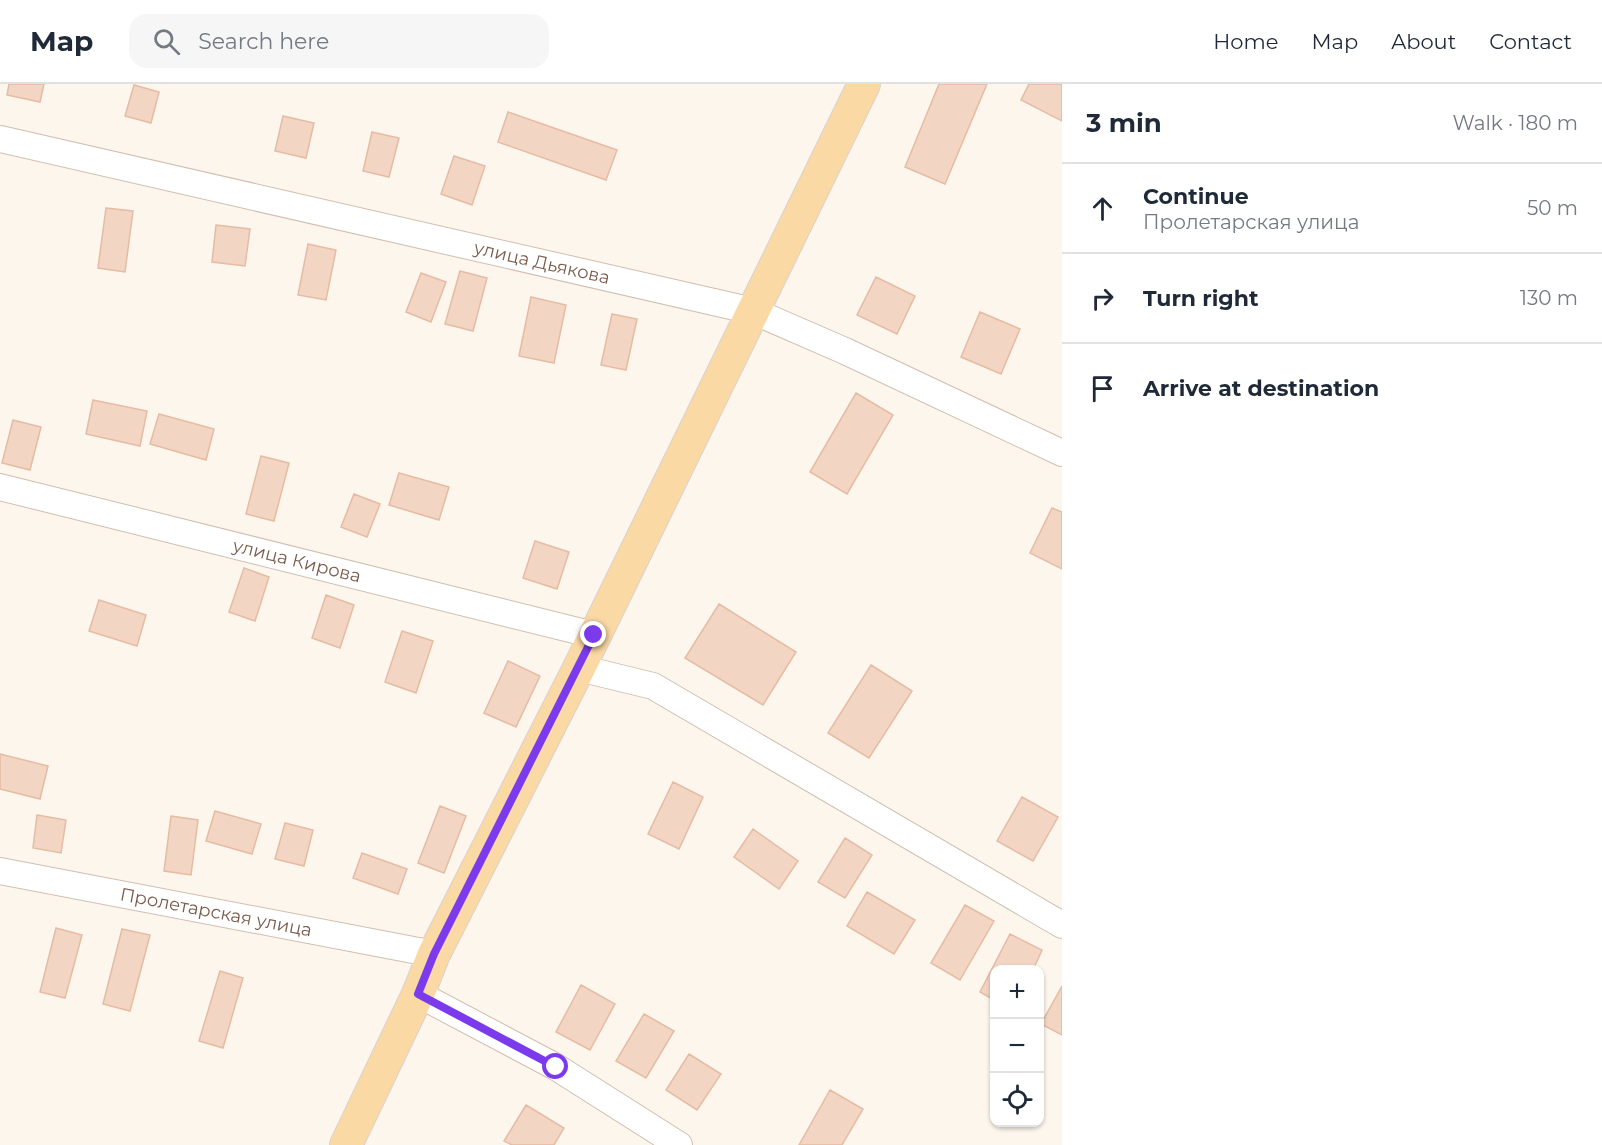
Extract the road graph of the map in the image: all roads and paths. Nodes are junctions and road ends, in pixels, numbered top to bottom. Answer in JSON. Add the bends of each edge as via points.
{"nodes":[{"id":1,"x":864,"y":84,"type":"edge"},
{"id":2,"x":0,"y":139,"type":"edge"},
{"id":3,"x":753,"y":311,"type":"junction"},
{"id":4,"x":1062,"y":453,"type":"edge"},
{"id":5,"x":0,"y":487,"type":"edge"},
{"id":6,"x":594,"y":635,"type":"junction"},
{"id":7,"x":579,"y":668,"type":"junction"},
{"id":8,"x":0,"y":871,"type":"edge"},
{"id":9,"x":1062,"y":925,"type":"edge"},
{"id":10,"x":434,"y":954,"type":"junction"},
{"id":11,"x":418,"y":994,"type":"junction"},
{"id":12,"x":346,"y":1145,"type":"edge"},
{"id":13,"x":679,"y":1145,"type":"edge"}],
"edges":[{"from":1,"to":3,"type":"main road"},
{"from":2,"to":3,"type":"street","name":"улица Дьякова"},
{"from":3,"to":4,"type":"street","name":"улица Дьякова"},
{"from":3,"to":6,"type":"main road"},
{"from":5,"to":6,"type":"street","name":"улица Кирова"},
{"from":6,"to":7,"type":"main road"},
{"from":7,"to":9,"type":"street","via":[[653,686]]},
{"from":7,"to":10,"type":"main road"},
{"from":8,"to":10,"type":"street","name":"Пролетарская улица"},
{"from":10,"to":11,"type":"main road"},
{"from":11,"to":12,"type":"main road"},
{"from":11,"to":13,"type":"street","via":[[556,1067]]}]}
